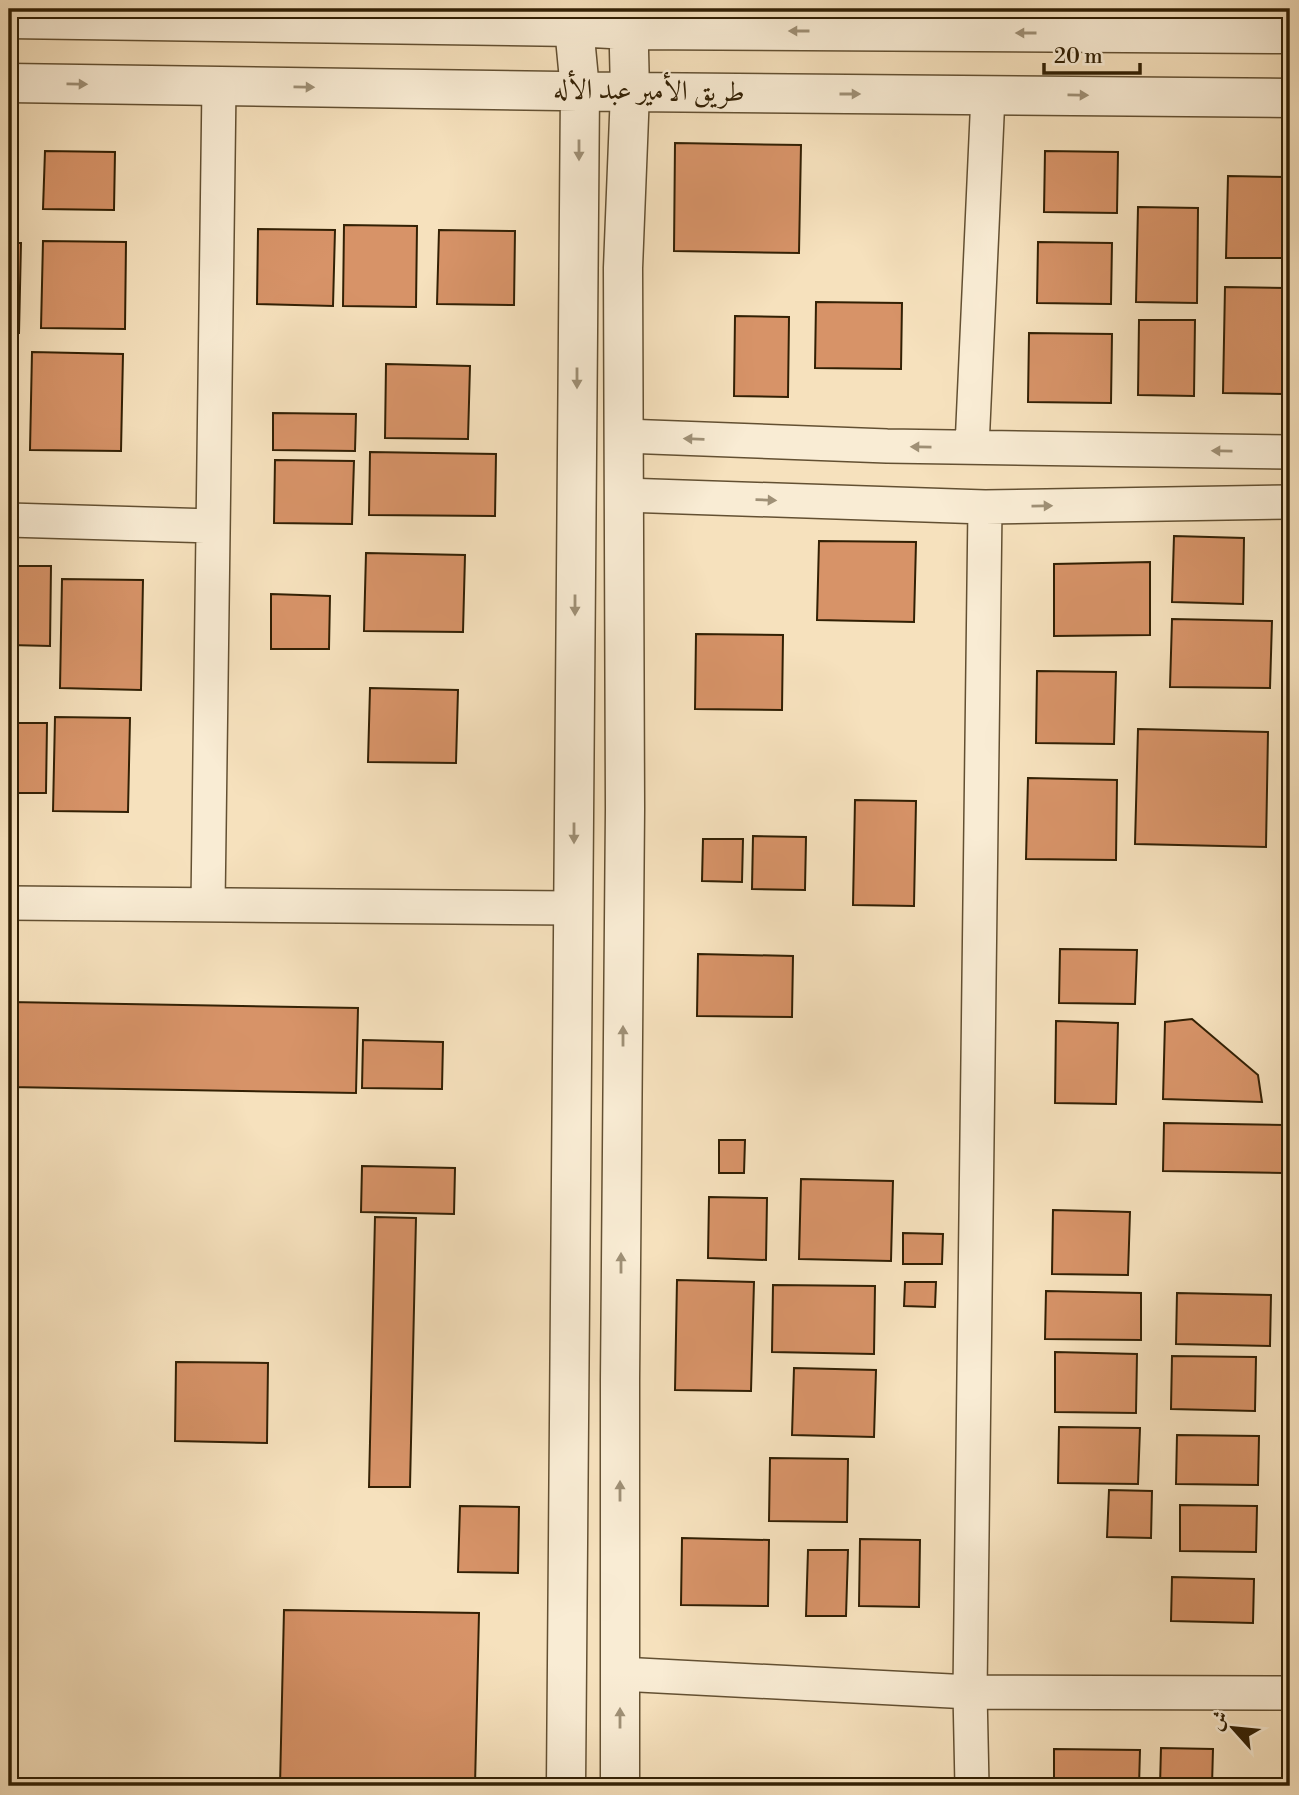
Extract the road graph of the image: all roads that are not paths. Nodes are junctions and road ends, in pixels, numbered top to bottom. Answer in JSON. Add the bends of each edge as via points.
{"nodes":[{"id":1,"x":574,"y":18,"type":"edge"},
{"id":2,"x":9,"y":19,"type":"edge"},
{"id":3,"x":628,"y":20,"type":"edge"},
{"id":4,"x":1290,"y":34,"type":"edge"},
{"id":5,"x":9,"y":83,"type":"edge"},
{"id":6,"x":219,"y":86,"type":"junction"},
{"id":7,"x":580,"y":90,"type":"junction"},
{"id":8,"x":630,"y":92,"type":"junction"},
{"id":9,"x":988,"y":94,"type":"junction"},
{"id":10,"x":1290,"y":98,"type":"edge"},
{"id":11,"x":624,"y":436,"type":"junction"},
{"id":12,"x":972,"y":447,"type":"junction"},
{"id":13,"x":1290,"y":452,"type":"edge"},
{"id":14,"x":624,"y":495,"type":"junction"},
{"id":15,"x":1290,"y":502,"type":"edge"},
{"id":16,"x":985,"y":507,"type":"junction"},
{"id":17,"x":9,"y":520,"type":"edge"},
{"id":18,"x":213,"y":526,"type":"junction"},
{"id":19,"x":9,"y":903,"type":"edge"},
{"id":20,"x":208,"y":905,"type":"junction"},
{"id":21,"x":573,"y":908,"type":"junction"},
{"id":22,"x":620,"y":1674,"type":"junction"},
{"id":23,"x":970,"y":1692,"type":"junction"},
{"id":24,"x":1290,"y":1693,"type":"edge"},
{"id":25,"x":566,"y":1786,"type":"edge"},
{"id":26,"x":620,"y":1786,"type":"edge"},
{"id":27,"x":972,"y":1786,"type":"edge"}],
"edges":[{"from":1,"to":2,"type":"street"},
{"from":1,"to":3,"type":"street"},
{"from":1,"to":7,"type":"street"},
{"from":4,"to":3,"type":"street","one_way":true},
{"from":3,"to":8,"type":"street"},
{"from":5,"to":6,"type":"street","name":"طريق الأمير عبد الأله","one_way":true},
{"from":6,"to":7,"type":"street","name":"طريق الأمير عبد الأله","one_way":true},
{"from":6,"to":18,"type":"street"},
{"from":7,"to":8,"type":"street","name":"طريق الأمير عبد الأله"},
{"from":7,"to":21,"type":"street","one_way":true},
{"from":8,"to":9,"type":"street","name":"طريق الأمير عبد الأله","one_way":true},
{"from":8,"to":11,"type":"street","via":[[623,268]]},
{"from":9,"to":10,"type":"street","name":"طريق الأمير عبد الأله","one_way":true},
{"from":9,"to":12,"type":"street"},
{"from":12,"to":11,"type":"street","one_way":true},
{"from":11,"to":14,"type":"street"},
{"from":13,"to":12,"type":"street","one_way":true},
{"from":14,"to":16,"type":"street","one_way":true},
{"from":22,"to":14,"type":"street","one_way":true},
{"from":16,"to":15,"type":"street","one_way":true},
{"from":16,"to":23,"type":"street"},
{"from":17,"to":18,"type":"street"},
{"from":18,"to":20,"type":"street"},
{"from":19,"to":20,"type":"street"},
{"from":20,"to":21,"type":"street"},
{"from":21,"to":25,"type":"street"},
{"from":22,"to":23,"type":"street"},
{"from":26,"to":22,"type":"street","one_way":true},
{"from":23,"to":24,"type":"street"},
{"from":23,"to":27,"type":"street"}]}
